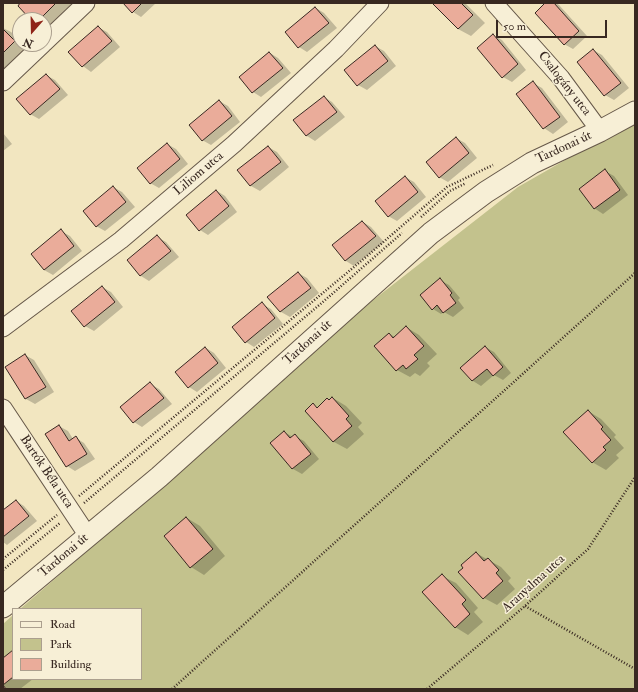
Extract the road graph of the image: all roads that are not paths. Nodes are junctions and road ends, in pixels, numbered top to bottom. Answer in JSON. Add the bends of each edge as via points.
{"nodes":[{"id":1,"x":86,"y":3,"type":"edge"},
{"id":2,"x":380,"y":3,"type":"edge"},
{"id":3,"x":494,"y":3,"type":"edge"},
{"id":4,"x":52,"y":35,"type":"edge"},
{"id":5,"x":34,"y":52,"type":"edge"},
{"id":6,"x":3,"y":82,"type":"edge"},
{"id":7,"x":635,"y":112,"type":"edge"},
{"id":8,"x":600,"y":131,"type":"junction"},
{"id":9,"x":3,"y":328,"type":"edge"},
{"id":10,"x":3,"y":408,"type":"edge"},
{"id":11,"x":88,"y":536,"type":"junction"},
{"id":12,"x":3,"y":606,"type":"edge"}],
"edges":[{"from":1,"to":4,"type":"street"},
{"from":2,"to":9,"type":"street","name":"Liliom utca","via":[[336,49],[234,144],[121,240]]},
{"from":3,"to":8,"type":"street","name":"Csalogány utca","via":[[561,78]]},
{"from":5,"to":6,"type":"street"},
{"from":7,"to":8,"type":"street","name":"Tardonai út"},
{"from":8,"to":11,"type":"street","name":"Tardonai út","via":[[532,163],[486,192],[431,233],[171,466]]},
{"from":10,"to":11,"type":"street","name":"Bartók Béla utca"},
{"from":11,"to":12,"type":"street","name":"Tardonai út"}]}
